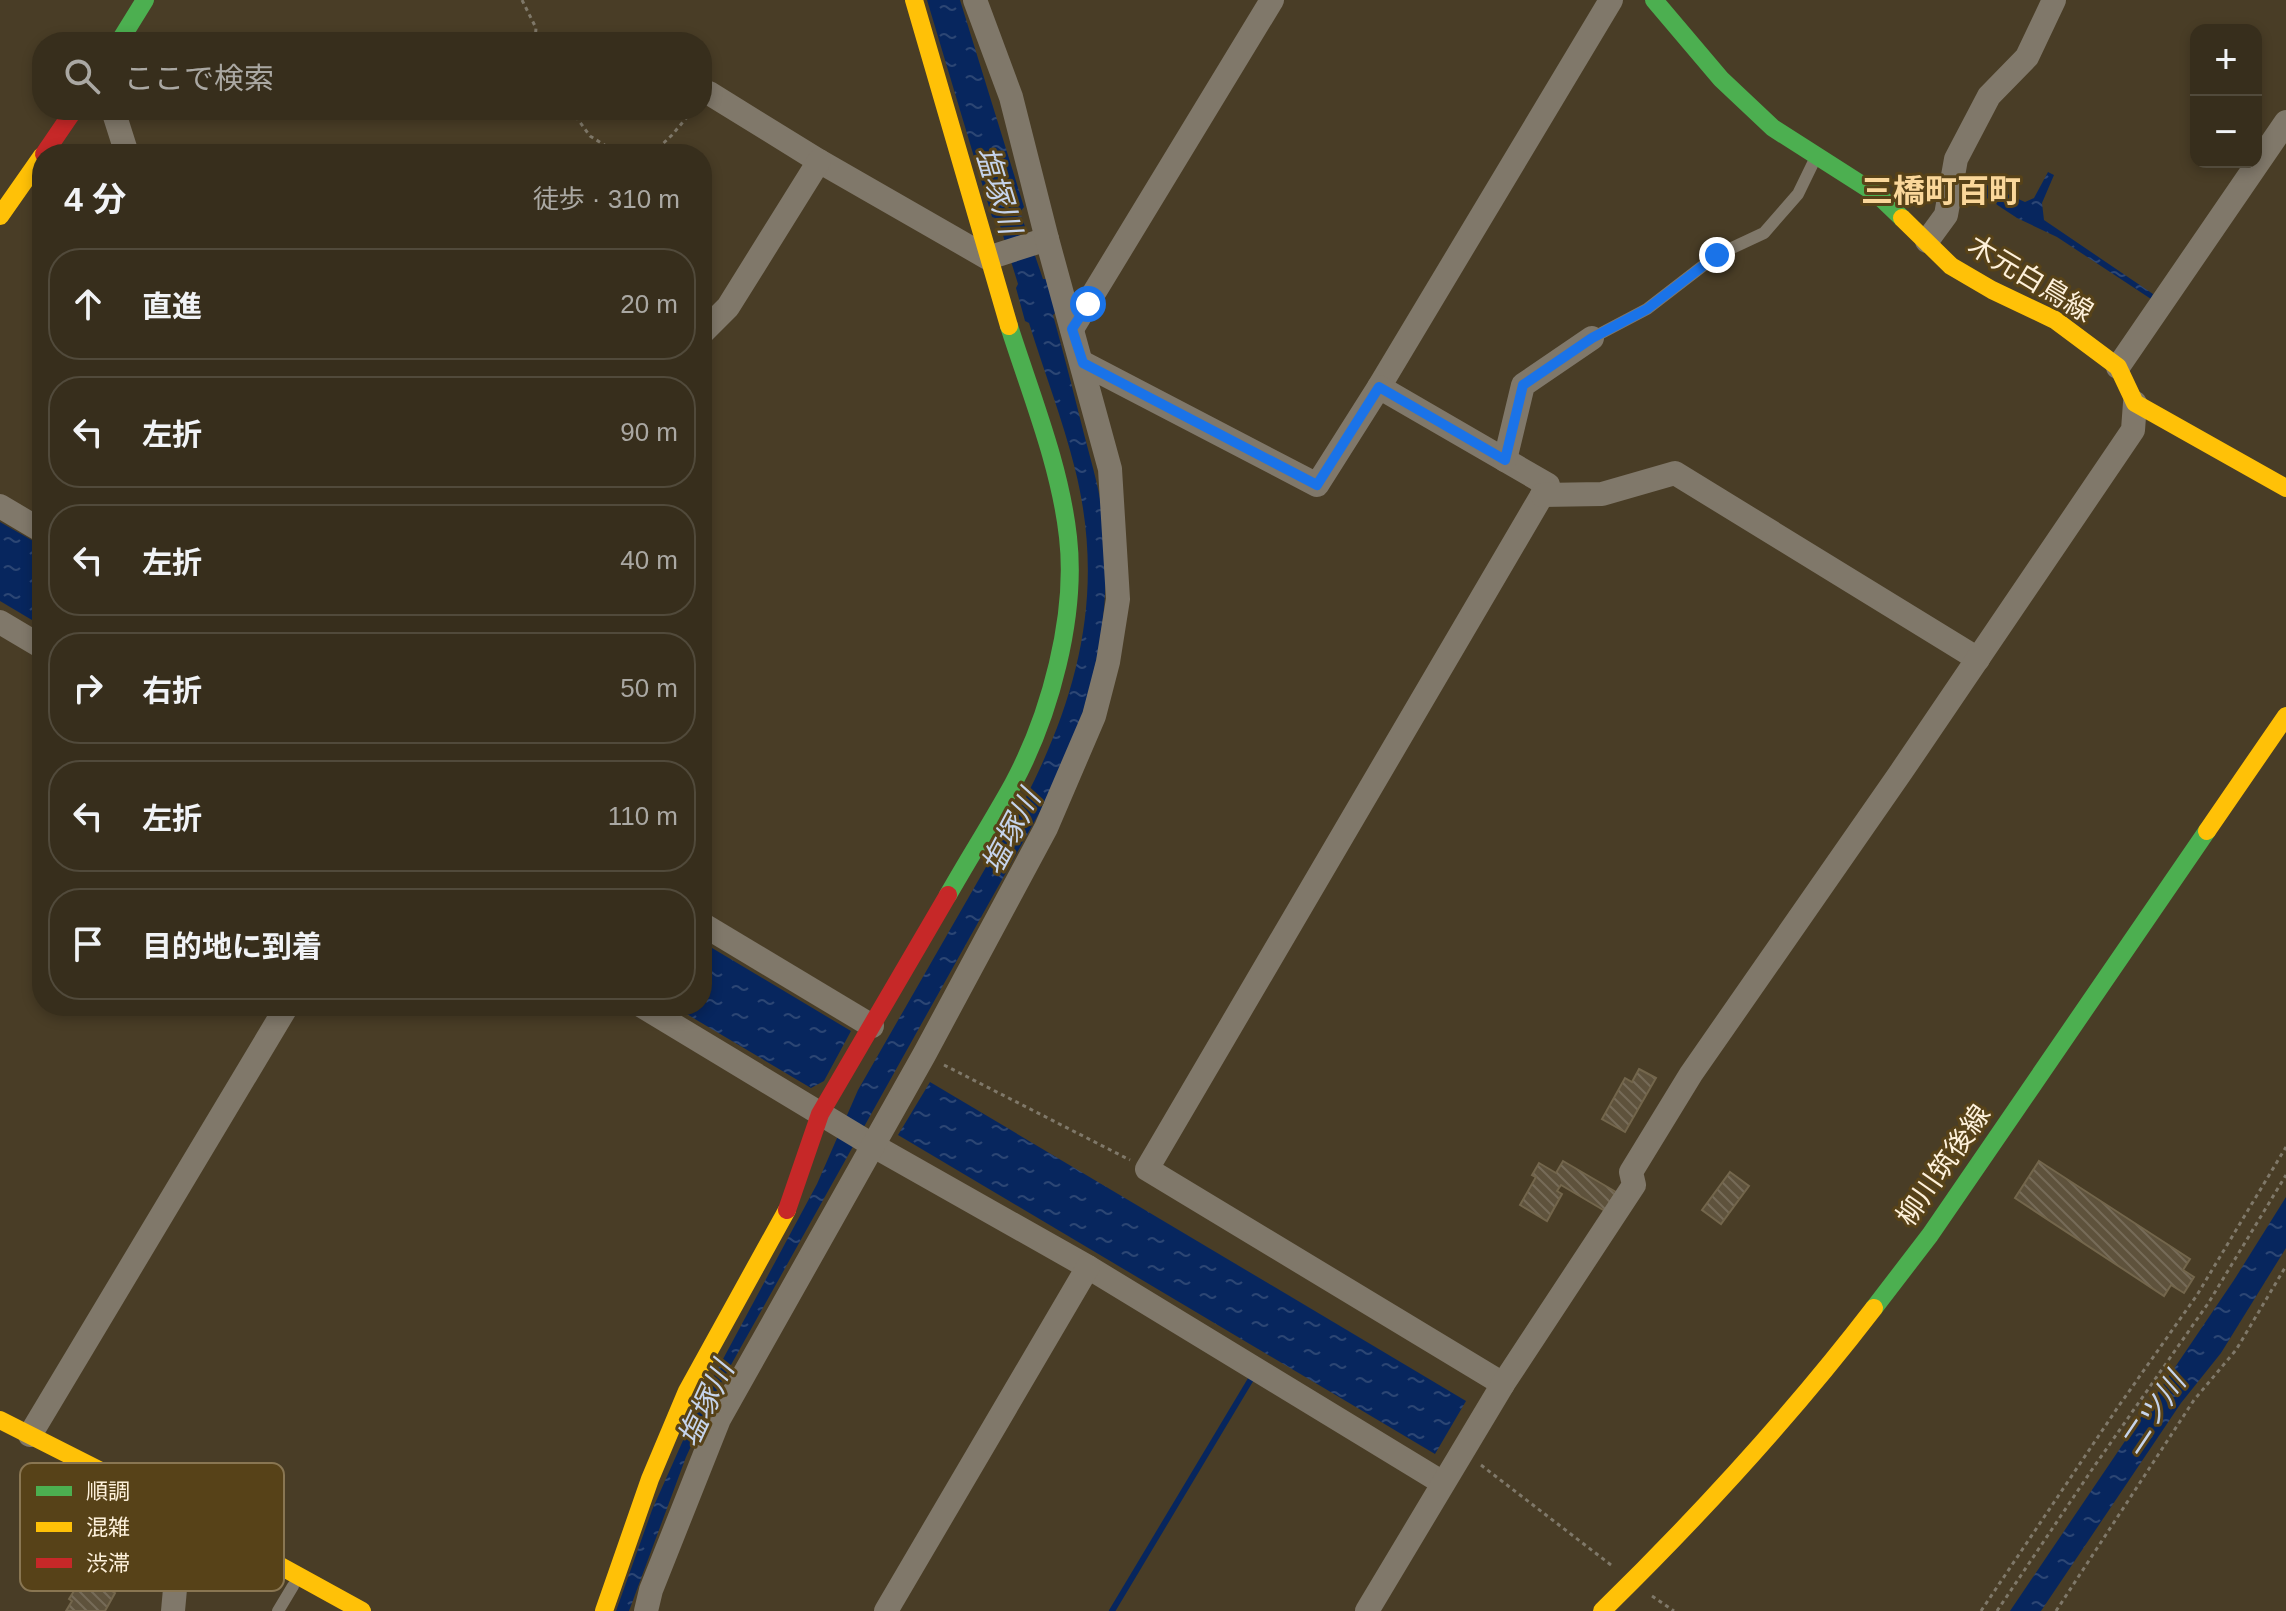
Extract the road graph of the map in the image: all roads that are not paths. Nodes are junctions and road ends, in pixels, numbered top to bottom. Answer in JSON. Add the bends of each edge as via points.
{"nodes":[{"id":1,"x":145,"y":0,"type":"edge"},
{"id":2,"x":914,"y":0,"type":"edge"},
{"id":3,"x":975,"y":0,"type":"edge"},
{"id":4,"x":1272,"y":0,"type":"edge"},
{"id":5,"x":1611,"y":0,"type":"edge"},
{"id":6,"x":1654,"y":0,"type":"edge"},
{"id":7,"x":2054,"y":0,"type":"edge"},
{"id":8,"x":125,"y":32,"type":"edge"},
{"id":9,"x":712,"y":108,"type":"edge"},
{"id":10,"x":67,"y":120,"type":"edge"},
{"id":11,"x":116,"y":120,"type":"edge"},
{"id":12,"x":2286,"y":122,"type":"edge"},
{"id":13,"x":51,"y":144,"type":"edge"},
{"id":14,"x":124,"y":144,"type":"edge"},
{"id":15,"x":1816,"y":157,"type":"junction"},
{"id":16,"x":819,"y":161,"type":"junction"},
{"id":17,"x":32,"y":171,"type":"edge"},
{"id":18,"x":0,"y":216,"type":"edge"},
{"id":19,"x":1047,"y":239,"type":"junction"},
{"id":20,"x":1927,"y":241,"type":"junction"},
{"id":21,"x":994,"y":256,"type":"junction"},
{"id":22,"x":712,"y":323,"type":"edge"},
{"id":23,"x":1072,"y":329,"type":"junction"},
{"id":24,"x":1592,"y":338,"type":"joint"},
{"id":25,"x":1083,"y":363,"type":"junction"},
{"id":26,"x":2118,"y":367,"type":"junction"},
{"id":27,"x":1379,"y":387,"type":"junction"},
{"id":28,"x":2135,"y":403,"type":"junction"},
{"id":29,"x":1505,"y":460,"type":"junction"},
{"id":30,"x":2286,"y":488,"type":"edge"},
{"id":31,"x":1542,"y":495,"type":"junction"},
{"id":32,"x":0,"y":506,"type":"edge"},
{"id":33,"x":32,"y":525,"type":"edge"},
{"id":34,"x":0,"y":622,"type":"edge"},
{"id":35,"x":32,"y":641,"type":"edge"},
{"id":36,"x":1978,"y":659,"type":"junction"},
{"id":37,"x":2286,"y":716,"type":"edge"},
{"id":38,"x":712,"y":930,"type":"edge"},
{"id":39,"x":281,"y":1016,"type":"edge"},
{"id":40,"x":658,"y":1016,"type":"edge"},
{"id":41,"x":872,"y":1026,"type":"junction"},
{"id":42,"x":820,"y":1114,"type":"junction"},
{"id":43,"x":874,"y":1146,"type":"junction"},
{"id":44,"x":1088,"y":1267,"type":"junction"},
{"id":45,"x":1503,"y":1384,"type":"junction"},
{"id":46,"x":0,"y":1420,"type":"edge"},
{"id":47,"x":30,"y":1435,"type":"junction"},
{"id":48,"x":85,"y":1463,"type":"edge"},
{"id":49,"x":1443,"y":1483,"type":"junction"},
{"id":50,"x":284,"y":1568,"type":"edge"},
{"id":51,"x":293,"y":1586,"type":"dead end"},
{"id":52,"x":175,"y":1591,"type":"edge"},
{"id":53,"x":173,"y":1611,"type":"edge"},
{"id":54,"x":278,"y":1611,"type":"edge"},
{"id":55,"x":362,"y":1611,"type":"edge"},
{"id":56,"x":604,"y":1611,"type":"edge"},
{"id":57,"x":646,"y":1611,"type":"edge"},
{"id":58,"x":886,"y":1611,"type":"edge"},
{"id":59,"x":1367,"y":1611,"type":"edge"},
{"id":60,"x":1602,"y":1611,"type":"edge"}],
"edges":[{"from":1,"to":8,"type":"main road"},
{"from":2,"to":21,"type":"main road"},
{"from":3,"to":19,"type":"street","via":[[1011,97]]},
{"from":4,"to":23,"type":"street"},
{"from":5,"to":27,"type":"street"},
{"from":6,"to":15,"type":"main road","name":"木元白鳥線","via":[[1721,79],[1773,128]]},
{"from":7,"to":20,"type":"street","via":[[2027,57],[1989,96],[1956,159],[1946,215]]},
{"from":9,"to":16,"type":"street"},
{"from":10,"to":13,"type":"main road"},
{"from":11,"to":14,"type":"street"},
{"from":12,"to":26,"type":"street"},
{"from":15,"to":20,"type":"main road","name":"木元白鳥線","via":[[1878,195]]},
{"from":15,"to":24,"type":"lane","via":[[1798,194],[1764,233],[1717,255],[1647,309]]},
{"from":16,"to":21,"type":"street"},
{"from":16,"to":22,"type":"street","via":[[728,307]]},
{"from":17,"to":18,"type":"main road"},
{"from":19,"to":21,"type":"street"},
{"from":19,"to":23,"type":"street"},
{"from":20,"to":26,"type":"main road","name":"木元白鳥線","via":[[1951,266],[2055,320]]},
{"from":21,"to":41,"type":"main road","via":[[1067,521],[1070,584],[1061,650],[1040,723],[1014,782]]},
{"from":23,"to":25,"type":"street"},
{"from":24,"to":29,"type":"street","via":[[1523,385]]},
{"from":25,"to":27,"type":"street","via":[[1317,485]]},
{"from":25,"to":43,"type":"street","via":[[1110,469],[1118,599],[1094,716],[1046,828]]},
{"from":26,"to":28,"type":"main road","name":"木元白鳥線"},
{"from":27,"to":29,"type":"street"},
{"from":28,"to":30,"type":"main road"},
{"from":28,"to":36,"type":"street","via":[[2133,430]]},
{"from":29,"to":31,"type":"street","via":[[1548,485]]},
{"from":31,"to":36,"type":"street","via":[[1602,494],[1675,473]]},
{"from":31,"to":45,"type":"street","via":[[1147,1169]]},
{"from":32,"to":33,"type":"street"},
{"from":34,"to":35,"type":"street"},
{"from":36,"to":45,"type":"street","via":[[1691,1074],[1631,1172],[1634,1185]]},
{"from":37,"to":60,"type":"main road","name":"柳川筑後線","via":[[1911,1260],[1795,1407]]},
{"from":38,"to":41,"type":"street"},
{"from":39,"to":47,"type":"street"},
{"from":40,"to":42,"type":"street"},
{"from":41,"to":42,"type":"main road"},
{"from":42,"to":43,"type":"street"},
{"from":42,"to":56,"type":"main road","via":[[786,1214],[687,1391]]},
{"from":43,"to":44,"type":"street"},
{"from":43,"to":57,"type":"street","via":[[719,1419]]},
{"from":44,"to":49,"type":"street"},
{"from":44,"to":58,"type":"street"},
{"from":45,"to":49,"type":"street"},
{"from":46,"to":47,"type":"main road"},
{"from":47,"to":48,"type":"main road"},
{"from":49,"to":59,"type":"street"},
{"from":50,"to":55,"type":"main road"},
{"from":51,"to":54,"type":"lane"},
{"from":52,"to":53,"type":"street"}]}
